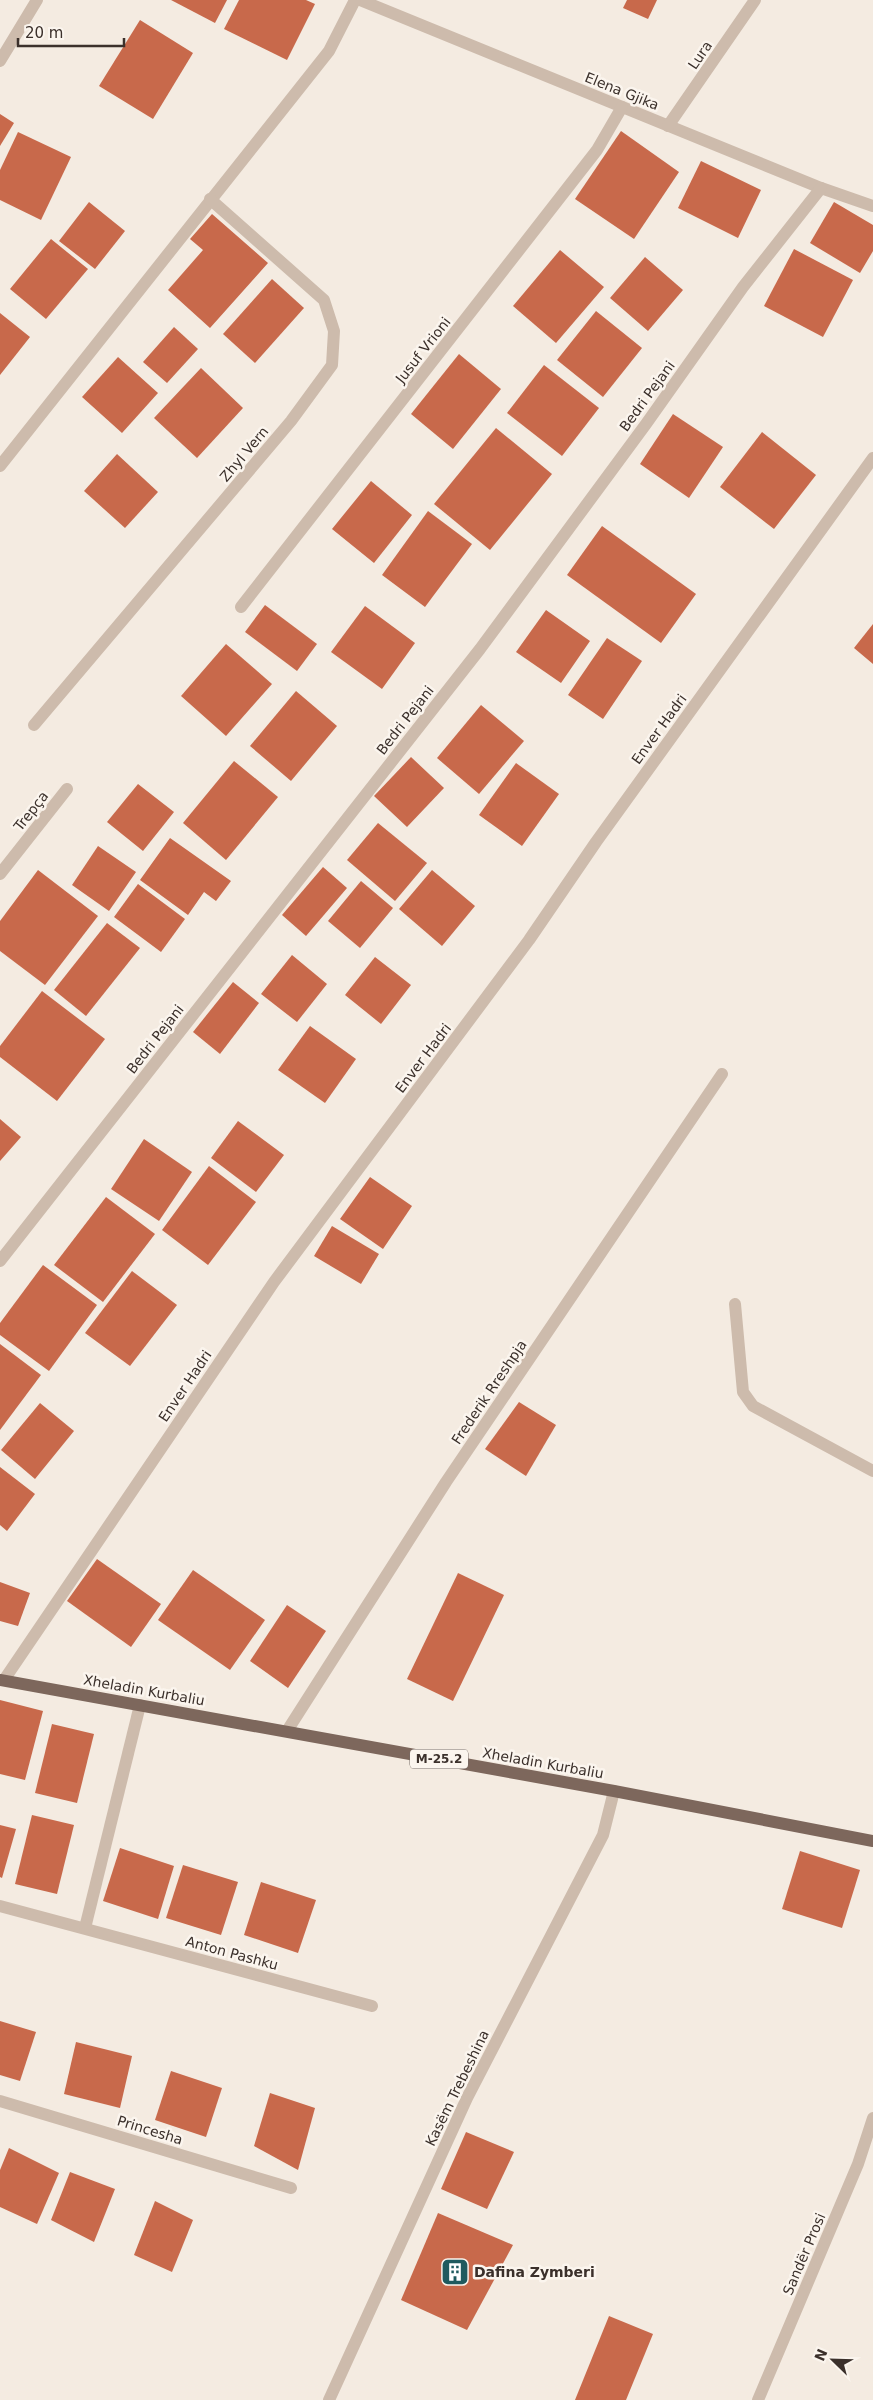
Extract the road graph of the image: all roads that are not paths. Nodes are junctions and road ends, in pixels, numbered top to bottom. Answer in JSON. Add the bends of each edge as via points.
{"nodes":[{"id":1,"x":37,"y":0,"type":"edge"},
{"id":2,"x":355,"y":0,"type":"edge"},
{"id":3,"x":360,"y":0,"type":"edge"},
{"id":4,"x":755,"y":0,"type":"edge"},
{"id":5,"x":0,"y":61,"type":"edge"},
{"id":6,"x":622,"y":107,"type":"junction"},
{"id":7,"x":668,"y":126,"type":"junction"},
{"id":8,"x":821,"y":188,"type":"junction"},
{"id":9,"x":210,"y":199,"type":"junction"},
{"id":10,"x":873,"y":206,"type":"edge"},
{"id":11,"x":873,"y":458,"type":"edge"},
{"id":12,"x":0,"y":466,"type":"edge"},
{"id":13,"x":241,"y":607,"type":"dead end"},
{"id":14,"x":34,"y":725,"type":"dead end"},
{"id":15,"x":67,"y":790,"type":"dead end"},
{"id":16,"x":0,"y":874,"type":"edge"},
{"id":17,"x":722,"y":1074,"type":"dead end"},
{"id":18,"x":0,"y":1261,"type":"edge"},
{"id":19,"x":735,"y":1304,"type":"dead end"},
{"id":20,"x":873,"y":1471,"type":"edge"},
{"id":21,"x":2,"y":1680,"type":"edge"},
{"id":22,"x":140,"y":1705,"type":"junction"},
{"id":23,"x":287,"y":1731,"type":"junction"},
{"id":24,"x":614,"y":1791,"type":"junction"},
{"id":25,"x":873,"y":1841,"type":"edge"},
{"id":26,"x":0,"y":1906,"type":"edge"},
{"id":27,"x":85,"y":1928,"type":"junction"},
{"id":28,"x":372,"y":2006,"type":"dead end"},
{"id":29,"x":0,"y":2101,"type":"edge"},
{"id":30,"x":873,"y":2118,"type":"edge"},
{"id":31,"x":291,"y":2188,"type":"dead end"},
{"id":32,"x":329,"y":2400,"type":"edge"},
{"id":33,"x":758,"y":2400,"type":"edge"}],
"edges":[{"from":1,"to":5,"type":"street"},
{"from":2,"to":9,"type":"street","via":[[329,51]]},
{"from":3,"to":6,"type":"street","name":"Elena Gjika"},
{"from":4,"to":7,"type":"street","name":"Lura"},
{"from":6,"to":7,"type":"street","name":"Elena Gjika"},
{"from":6,"to":13,"type":"street","name":"Jusuf Vrioni","via":[[597,150]]},
{"from":7,"to":8,"type":"street","name":"Elena Gjika"},
{"from":8,"to":10,"type":"street","name":"Elena Gjika"},
{"from":8,"to":18,"type":"street","name":"Bedri Pejani","via":[[743,287],[480,649]]},
{"from":9,"to":12,"type":"street"},
{"from":9,"to":14,"type":"street","name":"Zhyl Vern","via":[[324,300],[334,330],[332,365],[291,421]]},
{"from":11,"to":21,"type":"street","name":"Enver Hadri","via":[[529,940],[274,1282]]},
{"from":15,"to":16,"type":"street","name":"Trepça"},
{"from":17,"to":23,"type":"street","name":"Frederik Rreshpja","via":[[446,1482]]},
{"from":19,"to":20,"type":"street","via":[[743,1392],[753,1406]]},
{"from":21,"to":22,"type":"main road","name":"Xheladin Kurbaliu","number":"M-25.2"},
{"from":22,"to":23,"type":"main road","name":"Xheladin Kurbaliu","number":"M-25.2"},
{"from":22,"to":27,"type":"street"},
{"from":23,"to":24,"type":"main road","name":"Xheladin Kurbaliu","number":"M-25.2"},
{"from":24,"to":25,"type":"main road","name":"Xheladin Kurbaliu","number":"M-25.2"},
{"from":24,"to":32,"type":"street","name":"Kasëm Trebeshina","via":[[603,1835],[467,2098]]},
{"from":26,"to":27,"type":"street","name":"Anton Pashku"},
{"from":27,"to":28,"type":"street","name":"Anton Pashku"},
{"from":29,"to":31,"type":"street","name":"Princesha"},
{"from":30,"to":33,"type":"street","name":"Sandër Prosi","via":[[858,2164]]}]}
